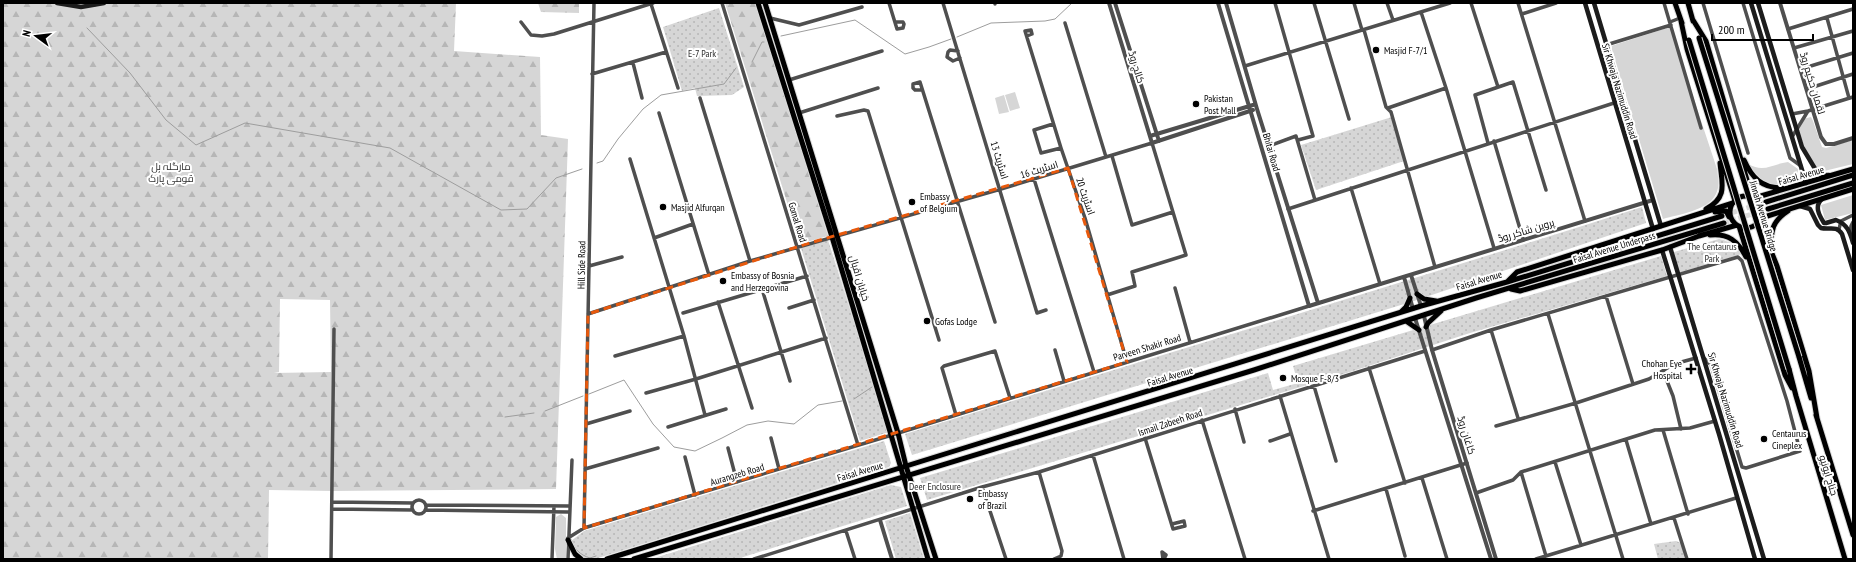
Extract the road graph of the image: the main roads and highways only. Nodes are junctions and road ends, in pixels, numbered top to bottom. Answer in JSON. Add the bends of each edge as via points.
{"nodes":[{"id":1,"x":57,"y":3,"type":"edge"},
{"id":2,"x":104,"y":3,"type":"edge"},
{"id":3,"x":758,"y":3,"type":"edge"},
{"id":4,"x":765,"y":3,"type":"edge"},
{"id":5,"x":1585,"y":3,"type":"edge"},
{"id":6,"x":1594,"y":3,"type":"edge"},
{"id":7,"x":1675,"y":3,"type":"edge"},
{"id":8,"x":1689,"y":3,"type":"edge"},
{"id":9,"x":1751,"y":3,"type":"edge"},
{"id":10,"x":1758,"y":3,"type":"edge"},
{"id":11,"x":1681,"y":20,"type":"junction"},
{"id":12,"x":1693,"y":20,"type":"junction"},
{"id":13,"x":1615,"y":75,"type":"junction"},
{"id":14,"x":1607,"y":78,"type":"junction"},
{"id":15,"x":1738,"y":148,"type":"junction"},
{"id":16,"x":1719,"y":152,"type":"junction"},
{"id":17,"x":1853,"y":169,"type":"edge"},
{"id":18,"x":1833,"y":175,"type":"junction"},
{"id":19,"x":1853,"y":175,"type":"edge"},
{"id":20,"x":1806,"y":183,"type":"junction"},
{"id":21,"x":1853,"y":183,"type":"edge"},
{"id":22,"x":1787,"y":188,"type":"junction"},
{"id":23,"x":1853,"y":189,"type":"edge"},
{"id":24,"x":1753,"y":197,"type":"junction"},
{"id":25,"x":1824,"y":198,"type":"junction"},
{"id":26,"x":1734,"y":202,"type":"junction"},
{"id":27,"x":1766,"y":202,"type":"tunnel mouth"},
{"id":28,"x":1796,"y":207,"type":"junction"},
{"id":29,"x":1768,"y":209,"type":"tunnel mouth"},
{"id":30,"x":1786,"y":210,"type":"junction"},
{"id":31,"x":1817,"y":215,"type":"junction"},
{"id":32,"x":1722,"y":216,"type":"tunnel mouth"},
{"id":33,"x":1693,"y":217,"type":"junction"},
{"id":34,"x":1760,"y":220,"type":"junction"},
{"id":35,"x":1724,"y":223,"type":"tunnel mouth"},
{"id":36,"x":1738,"y":225,"type":"junction"},
{"id":37,"x":1661,"y":226,"type":"junction"},
{"id":38,"x":1729,"y":227,"type":"junction"},
{"id":39,"x":1653,"y":229,"type":"junction"},
{"id":40,"x":1699,"y":236,"type":"junction"},
{"id":41,"x":1853,"y":243,"type":"edge"},
{"id":42,"x":1670,"y":247,"type":"junction"},
{"id":43,"x":1662,"y":250,"type":"junction"},
{"id":44,"x":1777,"y":266,"type":"junction"},
{"id":45,"x":1751,"y":267,"type":"junction"},
{"id":46,"x":1853,"y":270,"type":"edge"},
{"id":47,"x":1507,"y":282,"type":"junction"},
{"id":48,"x":1681,"y":284,"type":"junction"},
{"id":49,"x":1674,"y":287,"type":"junction"},
{"id":50,"x":1509,"y":289,"type":"junction"},
{"id":51,"x":1474,"y":291,"type":"junction"},
{"id":52,"x":1417,"y":294,"type":"road end"},
{"id":53,"x":1410,"y":298,"type":"road end"},
{"id":54,"x":1476,"y":298,"type":"junction"},
{"id":55,"x":1438,"y":301,"type":"junction"},
{"id":56,"x":1442,"y":310,"type":"junction"},
{"id":57,"x":1399,"y":313,"type":"junction"},
{"id":58,"x":1406,"y":321,"type":"junction"},
{"id":59,"x":1426,"y":327,"type":"road end"},
{"id":60,"x":1419,"y":330,"type":"road end"},
{"id":61,"x":1265,"y":356,"type":"junction"},
{"id":62,"x":1251,"y":360,"type":"junction"},
{"id":63,"x":1268,"y":366,"type":"junction"},
{"id":64,"x":1254,"y":370,"type":"junction"},
{"id":65,"x":1796,"y":396,"type":"junction"},
{"id":66,"x":1817,"y":418,"type":"junction"},
{"id":67,"x":1726,"y":431,"type":"junction"},
{"id":68,"x":895,"y":434,"type":"junction"},
{"id":69,"x":1719,"y":434,"type":"junction"},
{"id":70,"x":899,"y":450,"type":"junction"},
{"id":71,"x":926,"y":460,"type":"junction"},
{"id":72,"x":903,"y":467,"type":"junction"},
{"id":73,"x":928,"y":469,"type":"junction"},
{"id":74,"x":886,"y":472,"type":"junction"},
{"id":75,"x":906,"y":476,"type":"junction"},
{"id":76,"x":890,"y":481,"type":"junction"},
{"id":77,"x":913,"y":488,"type":"junction"},
{"id":78,"x":907,"y":489,"type":"junction"},
{"id":79,"x":1853,"y":536,"type":"edge"},
{"id":80,"x":568,"y":539,"type":"road end"},
{"id":81,"x":1764,"y":557,"type":"edge"},
{"id":82,"x":1755,"y":558,"type":"edge"},
{"id":83,"x":581,"y":559,"type":"edge"},
{"id":84,"x":607,"y":559,"type":"edge"},
{"id":85,"x":634,"y":559,"type":"edge"},
{"id":86,"x":928,"y":559,"type":"edge"},
{"id":87,"x":936,"y":559,"type":"edge"},
{"id":88,"x":1845,"y":559,"type":"edge"}],
"edges":[{"from":1,"to":2,"type":"main road","via":[[82,7]]},
{"from":3,"to":68,"type":"main road","name":"خیابان اقبال"},
{"from":4,"to":68,"type":"main road","name":"خیابان اقبال","via":[[838,235]]},
{"from":5,"to":14,"type":"main road","name":"Sir Khwaja Nazimuddin Road"},
{"from":6,"to":13,"type":"main road","name":"Sir Khwaja Nazimuddin Road"},
{"from":7,"to":11,"type":"main road"},
{"from":8,"to":12,"type":"main road"},
{"from":9,"to":20,"type":"main road"},
{"from":10,"to":18,"type":"main road","via":[[1802,147],[1817,172]]},
{"from":11,"to":16,"type":"main road"},
{"from":11,"to":65,"type":"main road","name":"Jinnah Avenue Bridge","bridge":true},
{"from":12,"to":15,"type":"main road","via":[[1706,41]]},
{"from":12,"to":66,"type":"main road","name":"Jinnah Avenue Bridge","bridge":true},
{"from":13,"to":14,"type":"main road"},
{"from":13,"to":37,"type":"main road","name":"Sir Khwaja Nazimuddin Road"},
{"from":14,"to":39,"type":"main road","name":"Sir Khwaja Nazimuddin Road"},
{"from":15,"to":22,"type":"main road","via":[[1758,182],[1768,187]]},
{"from":15,"to":24,"type":"main road"},
{"from":16,"to":26,"type":"main road"},
{"from":16,"to":33,"type":"main road","via":[[1721,195],[1712,206]]},
{"from":17,"to":18,"type":"main road","name":"Faisal Avenue"},
{"from":18,"to":20,"type":"main road","name":"Faisal Avenue"},
{"from":19,"to":27,"type":"main road"},
{"from":20,"to":22,"type":"main road","name":"Faisal Avenue"},
{"from":21,"to":29,"type":"main road"},
{"from":22,"to":24,"type":"main road","name":"Faisal Avenue"},
{"from":22,"to":30,"type":"main road","via":[[1763,199],[1767,213]]},
{"from":23,"to":25,"type":"main road"},
{"from":24,"to":26,"type":"main road","via":[[1742,196]]},
{"from":24,"to":34,"type":"main road","via":[[1758,200],[1762,209]]},
{"from":25,"to":28,"type":"main road"},
{"from":25,"to":31,"type":"main road","via":[[1818,202]]},
{"from":26,"to":33,"type":"main road","name":"Faisal Avenue"},
{"from":26,"to":36,"type":"main road","via":[[1730,212]]},
{"from":28,"to":30,"type":"main road"},
{"from":28,"to":31,"type":"main road","via":[[1806,207]]},
{"from":28,"to":44,"type":"main road","via":[[1778,219],[1772,227],[1772,248]]},
{"from":30,"to":34,"type":"main road"},
{"from":31,"to":41,"type":"main road","via":[[1826,223],[1836,220],[1846,226]]},
{"from":31,"to":46,"type":"main road","via":[[1818,224],[1822,228],[1833,227],[1842,234]]},
{"from":32,"to":47,"type":"main road","name":"Faisal Avenue Underpass"},
{"from":33,"to":37,"type":"main road","name":"Faisal Avenue"},
{"from":33,"to":38,"type":"main road","via":[[1726,211]]},
{"from":34,"to":36,"type":"main road","via":[[1752,226]]},
{"from":34,"to":44,"type":"main road"},
{"from":35,"to":50,"type":"main road","name":"Faisal Avenue Underpass"},
{"from":36,"to":38,"type":"main road","name":"Faisal Avenue"},
{"from":36,"to":45,"type":"main road"},
{"from":37,"to":39,"type":"main road","name":"Faisal Avenue"},
{"from":38,"to":40,"type":"main road","name":"Faisal Avenue"},
{"from":39,"to":47,"type":"main road","name":"Faisal Avenue","via":[[1517,272]]},
{"from":40,"to":42,"type":"main road","name":"Faisal Avenue"},
{"from":40,"to":45,"type":"main road","via":[[1721,235],[1733,239]]},
{"from":42,"to":43,"type":"main road","name":"Faisal Avenue"},
{"from":42,"to":48,"type":"main road","name":"Sir Khwaja Nazimuddin Road"},
{"from":43,"to":49,"type":"main road","name":"Sir Khwaja Nazimuddin Road"},
{"from":43,"to":50,"type":"main road","name":"Faisal Avenue","via":[[1520,291]]},
{"from":44,"to":66,"type":"main road","via":[[1809,371]]},
{"from":45,"to":65,"type":"main road","via":[[1785,375]]},
{"from":47,"to":51,"type":"main road","name":"Faisal Avenue"},
{"from":48,"to":49,"type":"main road"},
{"from":48,"to":67,"type":"main road","name":"Sir Khwaja Nazimuddin Road"},
{"from":49,"to":69,"type":"main road","name":"Sir Khwaja Nazimuddin Road"},
{"from":50,"to":54,"type":"main road","name":"Faisal Avenue"},
{"from":51,"to":54,"type":"main road"},
{"from":51,"to":55,"type":"main road","name":"Faisal Avenue"},
{"from":52,"to":55,"type":"main road","via":[[1424,299]]},
{"from":53,"to":57,"type":"main road","via":[[1406,307]]},
{"from":54,"to":56,"type":"main road","name":"Faisal Avenue"},
{"from":55,"to":57,"type":"main road","name":"Faisal Avenue"},
{"from":56,"to":58,"type":"main road","name":"Faisal Avenue"},
{"from":56,"to":59,"type":"main road"},
{"from":57,"to":61,"type":"main road","name":"Faisal Avenue"},
{"from":58,"to":60,"type":"main road"},
{"from":58,"to":63,"type":"main road","name":"Faisal Avenue"},
{"from":61,"to":62,"type":"main road","name":"Faisal Avenue"},
{"from":61,"to":63,"type":"main road","via":[[1263,362]]},
{"from":62,"to":64,"type":"main road","via":[[1258,364]]},
{"from":62,"to":71,"type":"main road","name":"Faisal Avenue"},
{"from":63,"to":64,"type":"main road","name":"Faisal Avenue"},
{"from":64,"to":73,"type":"main road","name":"Faisal Avenue"},
{"from":65,"to":88,"type":"main road","name":"جناح ایونیو"},
{"from":66,"to":79,"type":"main road","name":"جناح ایونیو"},
{"from":67,"to":69,"type":"main road"},
{"from":67,"to":81,"type":"main road","name":"Sir Khwaja Nazimuddin Road"},
{"from":68,"to":70,"type":"main road","name":"خیابان اقبال"},
{"from":69,"to":82,"type":"main road","name":"Sir Khwaja Nazimuddin Road"},
{"from":70,"to":71,"type":"main road","via":[[911,460]]},
{"from":70,"to":72,"type":"main road","name":"خیابان اقبال"},
{"from":70,"to":74,"type":"main road","via":[[895,466]]},
{"from":71,"to":72,"type":"main road","name":"Faisal Avenue"},
{"from":72,"to":74,"type":"main road","name":"Faisal Avenue"},
{"from":72,"to":75,"type":"main road","name":"خیابان اقبال"},
{"from":73,"to":75,"type":"main road","name":"Faisal Avenue"},
{"from":73,"to":77,"type":"main road","via":[[916,476]]},
{"from":74,"to":84,"type":"main road","name":"Faisal Avenue"},
{"from":75,"to":76,"type":"main road","name":"Faisal Avenue"},
{"from":75,"to":77,"type":"main road","name":"خیابان اقبال"},
{"from":75,"to":78,"type":"main road","name":"خیابان اقبال"},
{"from":76,"to":78,"type":"main road","via":[[899,483]]},
{"from":76,"to":85,"type":"main road","name":"Faisal Avenue"},
{"from":77,"to":87,"type":"main road","name":"خیابان اقبال"},
{"from":78,"to":86,"type":"main road","name":"خیابان اقبال"},
{"from":80,"to":83,"type":"main road","via":[[575,554]]},
{"from":81,"to":82,"type":"main road"}]}
